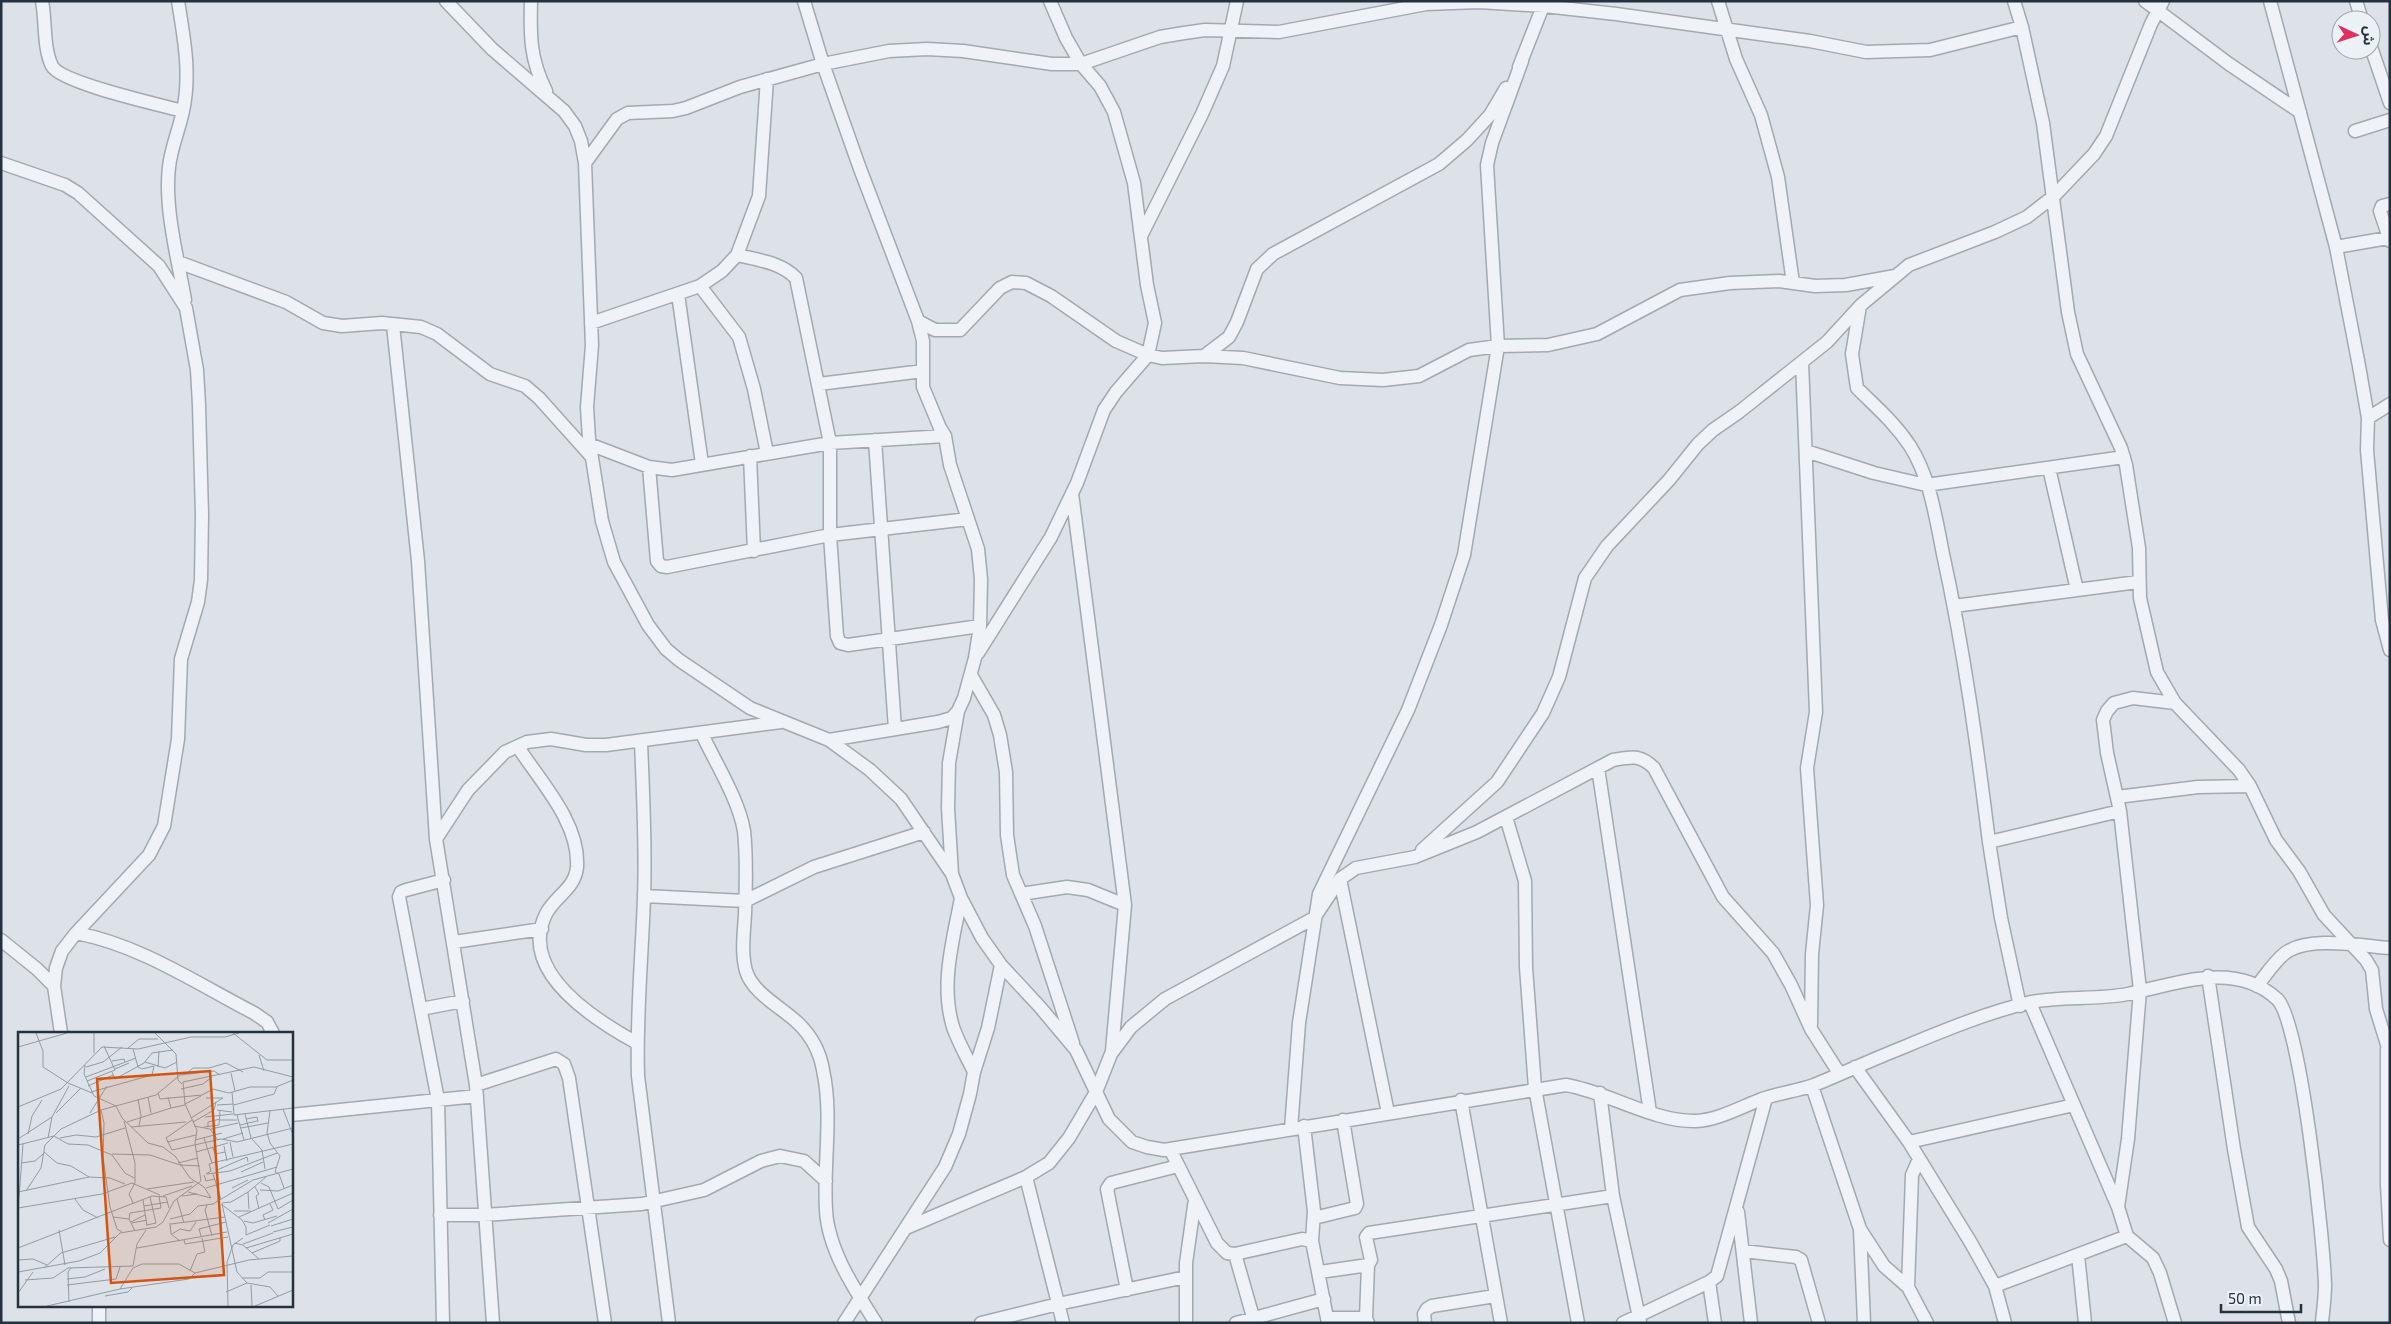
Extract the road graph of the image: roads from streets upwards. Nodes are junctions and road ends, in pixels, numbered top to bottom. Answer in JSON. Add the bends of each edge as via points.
{"nodes":[{"id":1,"x":42,"y":1,"type":"edge"},
{"id":2,"x":178,"y":1,"type":"edge"},
{"id":3,"x":446,"y":1,"type":"edge"},
{"id":4,"x":530,"y":1,"type":"edge"},
{"id":5,"x":804,"y":1,"type":"edge"},
{"id":6,"x":1050,"y":1,"type":"edge"},
{"id":7,"x":1238,"y":1,"type":"edge"},
{"id":8,"x":1718,"y":1,"type":"edge"},
{"id":9,"x":2014,"y":1,"type":"edge"},
{"id":10,"x":2145,"y":1,"type":"edge"},
{"id":11,"x":2270,"y":1,"type":"edge"},
{"id":12,"x":1544,"y":4,"type":"edge"},
{"id":13,"x":2160,"y":6,"type":"edge"},
{"id":14,"x":2022,"y":27,"type":"junction"},
{"id":15,"x":1231,"y":31,"type":"junction"},
{"id":16,"x":1727,"y":31,"type":"junction"},
{"id":17,"x":2375,"y":60,"type":"edge"},
{"id":18,"x":1522,"y":61,"type":"junction"},
{"id":19,"x":823,"y":64,"type":"junction"},
{"id":20,"x":1081,"y":64,"type":"junction"},
{"id":21,"x":767,"y":79,"type":"junction"},
{"id":22,"x":548,"y":96,"type":"junction"},
{"id":23,"x":2390,"y":103,"type":"edge"},
{"id":24,"x":183,"y":111,"type":"junction"},
{"id":25,"x":2300,"y":112,"type":"junction"},
{"id":26,"x":2390,"y":120,"type":"edge"},
{"id":27,"x":2355,"y":130,"type":"dead end"},
{"id":28,"x":1,"y":163,"type":"edge"},
{"id":29,"x":585,"y":163,"type":"junction"},
{"id":30,"x":2054,"y":196,"type":"junction"},
{"id":31,"x":2390,"y":204,"type":"edge"},
{"id":32,"x":1141,"y":236,"type":"junction"},
{"id":33,"x":2389,"y":239,"type":"edge"},
{"id":34,"x":2336,"y":247,"type":"junction"},
{"id":35,"x":737,"y":255,"type":"junction"},
{"id":36,"x":178,"y":262,"type":"junction"},
{"id":37,"x":1896,"y":276,"type":"junction"},
{"id":38,"x":1793,"y":283,"type":"junction"},
{"id":39,"x":700,"y":286,"type":"junction"},
{"id":40,"x":678,"y":294,"type":"junction"},
{"id":41,"x":1860,"y":305,"type":"junction"},
{"id":42,"x":186,"y":308,"type":"junction"},
{"id":43,"x":918,"y":321,"type":"junction"},
{"id":44,"x":591,"y":324,"type":"junction"},
{"id":45,"x":393,"y":325,"type":"junction"},
{"id":46,"x":1498,"y":346,"type":"junction"},
{"id":47,"x":1148,"y":355,"type":"junction"},
{"id":48,"x":1204,"y":356,"type":"junction"},
{"id":49,"x":1802,"y":362,"type":"junction"},
{"id":50,"x":923,"y":371,"type":"junction"},
{"id":51,"x":819,"y":384,"type":"junction"},
{"id":52,"x":2390,"y":404,"type":"edge"},
{"id":53,"x":2368,"y":418,"type":"junction"},
{"id":54,"x":945,"y":436,"type":"junction"},
{"id":55,"x":875,"y":440,"type":"junction"},
{"id":56,"x":830,"y":443,"type":"junction"},
{"id":57,"x":590,"y":450,"type":"junction"},
{"id":58,"x":1806,"y":450,"type":"junction"},
{"id":59,"x":767,"y":453,"type":"junction"},
{"id":60,"x":750,"y":456,"type":"junction"},
{"id":61,"x":2124,"y":457,"type":"junction"},
{"id":62,"x":702,"y":464,"type":"junction"},
{"id":63,"x":649,"y":467,"type":"junction"},
{"id":64,"x":2049,"y":468,"type":"junction"},
{"id":65,"x":1926,"y":485,"type":"junction"},
{"id":66,"x":1072,"y":493,"type":"junction"},
{"id":67,"x":968,"y":519,"type":"junction"},
{"id":68,"x":882,"y":529,"type":"junction"},
{"id":69,"x":830,"y":535,"type":"junction"},
{"id":70,"x":754,"y":551,"type":"junction"},
{"id":71,"x":2384,"y":564,"type":"edge"},
{"id":72,"x":2138,"y":582,"type":"junction"},
{"id":73,"x":2077,"y":590,"type":"junction"},
{"id":74,"x":1954,"y":606,"type":"junction"},
{"id":75,"x":980,"y":626,"type":"junction"},
{"id":76,"x":890,"y":639,"type":"junction"},
{"id":77,"x":2390,"y":650,"type":"edge"},
{"id":78,"x":975,"y":658,"type":"junction"},
{"id":79,"x":971,"y":675,"type":"junction"},
{"id":80,"x":2175,"y":703,"type":"junction"},
{"id":81,"x":958,"y":711,"type":"junction"},
{"id":82,"x":781,"y":722,"type":"junction"},
{"id":83,"x":895,"y":729,"type":"junction"},
{"id":84,"x":702,"y":734,"type":"junction"},
{"id":85,"x":829,"y":740,"type":"junction"},
{"id":86,"x":640,"y":742,"type":"junction"},
{"id":87,"x":518,"y":746,"type":"junction"},
{"id":88,"x":1598,"y":768,"type":"junction"},
{"id":89,"x":2250,"y":786,"type":"junction"},
{"id":90,"x":2117,"y":797,"type":"junction"},
{"id":91,"x":2120,"y":811,"type":"junction"},
{"id":92,"x":1506,"y":817,"type":"junction"},
{"id":93,"x":924,"y":832,"type":"junction"},
{"id":94,"x":436,"y":839,"type":"junction"},
{"id":95,"x":1989,"y":842,"type":"junction"},
{"id":96,"x":1415,"y":857,"type":"junction"},
{"id":97,"x":952,"y":874,"type":"junction"},
{"id":98,"x":1340,"y":879,"type":"junction"},
{"id":99,"x":444,"y":880,"type":"junction"},
{"id":100,"x":1021,"y":894,"type":"junction"},
{"id":101,"x":644,"y":896,"type":"junction"},
{"id":102,"x":961,"y":898,"type":"junction"},
{"id":103,"x":745,"y":901,"type":"junction"},
{"id":104,"x":1125,"y":906,"type":"junction"},
{"id":105,"x":1314,"y":918,"type":"junction"},
{"id":106,"x":542,"y":929,"type":"junction"},
{"id":107,"x":76,"y":933,"type":"junction"},
{"id":108,"x":1,"y":940,"type":"edge"},
{"id":109,"x":454,"y":942,"type":"junction"},
{"id":110,"x":2353,"y":946,"type":"junction"},
{"id":111,"x":2390,"y":948,"type":"edge"},
{"id":112,"x":1001,"y":965,"type":"junction"},
{"id":113,"x":2208,"y":976,"type":"junction"},
{"id":114,"x":54,"y":986,"type":"junction"},
{"id":115,"x":2257,"y":986,"type":"junction"},
{"id":116,"x":2140,"y":990,"type":"junction"},
{"id":117,"x":463,"y":1002,"type":"junction"},
{"id":118,"x":2025,"y":1004,"type":"junction"},
{"id":119,"x":421,"y":1009,"type":"junction"},
{"id":120,"x":1811,"y":1029,"type":"junction"},
{"id":121,"x":61,"y":1032,"type":"edge"},
{"id":122,"x":272,"y":1032,"type":"edge"},
{"id":123,"x":637,"y":1043,"type":"junction"},
{"id":124,"x":1076,"y":1050,"type":"junction"},
{"id":125,"x":2388,"y":1051,"type":"edge"},
{"id":126,"x":1111,"y":1054,"type":"junction"},
{"id":127,"x":1855,"y":1067,"type":"junction"},
{"id":128,"x":974,"y":1072,"type":"junction"},
{"id":129,"x":1839,"y":1074,"type":"junction"},
{"id":130,"x":1812,"y":1086,"type":"junction"},
{"id":131,"x":1536,"y":1088,"type":"junction"},
{"id":132,"x":477,"y":1090,"type":"junction"},
{"id":133,"x":1096,"y":1092,"type":"junction"},
{"id":134,"x":1600,"y":1093,"type":"junction"},
{"id":135,"x":1766,"y":1098,"type":"junction"},
{"id":136,"x":438,"y":1100,"type":"junction"},
{"id":137,"x":1461,"y":1100,"type":"junction"},
{"id":138,"x":2074,"y":1105,"type":"junction"},
{"id":139,"x":1650,"y":1112,"type":"junction"},
{"id":140,"x":1388,"y":1113,"type":"junction"},
{"id":141,"x":292,"y":1115,"type":"edge"},
{"id":142,"x":1343,"y":1120,"type":"junction"},
{"id":143,"x":1298,"y":1128,"type":"junction"},
{"id":144,"x":1909,"y":1142,"type":"junction"},
{"id":145,"x":1170,"y":1149,"type":"junction"},
{"id":146,"x":1919,"y":1159,"type":"junction"},
{"id":147,"x":1178,"y":1166,"type":"junction"},
{"id":148,"x":1026,"y":1177,"type":"junction"},
{"id":149,"x":826,"y":1181,"type":"junction"},
{"id":150,"x":1613,"y":1196,"type":"junction"},
{"id":151,"x":1195,"y":1199,"type":"junction"},
{"id":152,"x":655,"y":1201,"type":"junction"},
{"id":153,"x":1738,"y":1205,"type":"junction"},
{"id":154,"x":1558,"y":1206,"type":"junction"},
{"id":155,"x":2118,"y":1207,"type":"junction"},
{"id":156,"x":587,"y":1209,"type":"junction"},
{"id":157,"x":440,"y":1215,"type":"junction"},
{"id":158,"x":484,"y":1215,"type":"junction"},
{"id":159,"x":1481,"y":1217,"type":"junction"},
{"id":160,"x":1314,"y":1218,"type":"junction"},
{"id":161,"x":906,"y":1228,"type":"junction"},
{"id":162,"x":1860,"y":1229,"type":"junction"},
{"id":163,"x":2127,"y":1236,"type":"junction"},
{"id":164,"x":2390,"y":1240,"type":"edge"},
{"id":165,"x":1312,"y":1241,"type":"junction"},
{"id":166,"x":1743,"y":1251,"type":"junction"},
{"id":167,"x":1235,"y":1254,"type":"junction"},
{"id":168,"x":2078,"y":1255,"type":"junction"},
{"id":169,"x":1368,"y":1265,"type":"junction"},
{"id":170,"x":1320,"y":1272,"type":"junction"},
{"id":171,"x":1186,"y":1277,"type":"junction"},
{"id":172,"x":1709,"y":1282,"type":"junction"},
{"id":173,"x":1995,"y":1286,"type":"junction"},
{"id":174,"x":1908,"y":1287,"type":"junction"},
{"id":175,"x":1127,"y":1290,"type":"junction"},
{"id":176,"x":1496,"y":1296,"type":"junction"},
{"id":177,"x":860,"y":1298,"type":"junction"},
{"id":178,"x":1324,"y":1299,"type":"junction"},
{"id":179,"x":1058,"y":1304,"type":"junction"},
{"id":180,"x":99,"y":1306,"type":"edge"},
{"id":181,"x":1253,"y":1317,"type":"junction"},
{"id":182,"x":1640,"y":1319,"type":"edge"},
{"id":183,"x":1328,"y":1320,"type":"edge"},
{"id":184,"x":1924,"y":1320,"type":"edge"},
{"id":185,"x":1367,"y":1321,"type":"edge"},
{"id":186,"x":99,"y":1323,"type":"edge"},
{"id":187,"x":443,"y":1323,"type":"edge"},
{"id":188,"x":493,"y":1323,"type":"edge"},
{"id":189,"x":605,"y":1323,"type":"edge"},
{"id":190,"x":669,"y":1323,"type":"edge"},
{"id":191,"x":844,"y":1323,"type":"edge"},
{"id":192,"x":876,"y":1323,"type":"edge"},
{"id":193,"x":981,"y":1323,"type":"edge"},
{"id":194,"x":1063,"y":1323,"type":"edge"},
{"id":195,"x":1186,"y":1323,"type":"edge"},
{"id":196,"x":1236,"y":1323,"type":"edge"},
{"id":197,"x":1425,"y":1323,"type":"edge"},
{"id":198,"x":1500,"y":1323,"type":"edge"},
{"id":199,"x":1578,"y":1323,"type":"edge"},
{"id":200,"x":1623,"y":1323,"type":"edge"},
{"id":201,"x":1715,"y":1323,"type":"edge"},
{"id":202,"x":1750,"y":1323,"type":"edge"},
{"id":203,"x":1819,"y":1323,"type":"edge"},
{"id":204,"x":1864,"y":1323,"type":"edge"},
{"id":205,"x":2006,"y":1323,"type":"edge"},
{"id":206,"x":2085,"y":1323,"type":"edge"},
{"id":207,"x":2175,"y":1323,"type":"edge"},
{"id":208,"x":2288,"y":1323,"type":"edge"},
{"id":209,"x":2322,"y":1323,"type":"edge"}],
"edges":[{"from":1,"to":24,"type":"street","via":[[53,68],[87,84]]},
{"from":2,"to":24,"type":"street","via":[[186,51]]},
{"from":3,"to":22,"type":"street","via":[[492,49]]},
{"from":4,"to":22,"type":"street","via":[[533,63]]},
{"from":5,"to":19,"type":"street"},
{"from":6,"to":20,"type":"street"},
{"from":7,"to":15,"type":"street"},
{"from":8,"to":16,"type":"street"},
{"from":9,"to":14,"type":"street"},
{"from":10,"to":13,"type":"street"},
{"from":11,"to":25,"type":"street"},
{"from":12,"to":15,"type":"street","via":[[1426,4],[1279,32]]},
{"from":12,"to":16,"type":"street"},
{"from":12,"to":18,"type":"street"},
{"from":13,"to":25,"type":"street","via":[[2229,64]]},
{"from":13,"to":30,"type":"street","via":[[2106,136],[2094,154]]},
{"from":14,"to":16,"type":"street","via":[[1930,50],[1895,52],[1866,52],[1810,41]]},
{"from":14,"to":30,"type":"street"},
{"from":15,"to":20,"type":"street","via":[[1205,30],[1160,37]]},
{"from":15,"to":32,"type":"street","via":[[1223,66],[1202,114]]},
{"from":16,"to":38,"type":"street","via":[[1736,60],[1761,114],[1778,177]]},
{"from":17,"to":23,"type":"street"},
{"from":18,"to":46,"type":"street","via":[[1487,165]]},
{"from":18,"to":48,"type":"street","via":[[1490,115],[1439,164],[1272,254],[1257,269],[1229,337]]},
{"from":19,"to":20,"type":"street","via":[[889,51],[927,49],[1052,64]]},
{"from":19,"to":21,"type":"street"},
{"from":19,"to":43,"type":"street"},
{"from":20,"to":32,"type":"street","via":[[1100,86],[1114,112],[1134,183]]},
{"from":21,"to":29,"type":"street","via":[[686,108],[628,113],[617,119]]},
{"from":21,"to":35,"type":"street","via":[[759,196]]},
{"from":22,"to":29,"type":"street","via":[[575,126]]},
{"from":24,"to":36,"type":"street","via":[[169,168]]},
{"from":25,"to":34,"type":"street"},
{"from":26,"to":27,"type":"street"},
{"from":28,"to":42,"type":"street","via":[[65,185],[78,193],[159,266]]},
{"from":29,"to":44,"type":"street"},
{"from":30,"to":37,"type":"street","via":[[2027,217],[1909,265]]},
{"from":30,"to":61,"type":"street","via":[[2068,312],[2077,354]]},
{"from":31,"to":33,"type":"street","via":[[2382,206],[2380,211]]},
{"from":32,"to":47,"type":"street","via":[[1155,323]]},
{"from":33,"to":34,"type":"street"},
{"from":34,"to":53,"type":"street"},
{"from":35,"to":39,"type":"street","via":[[722,271]]},
{"from":35,"to":51,"type":"street","via":[[777,264],[796,278]]},
{"from":36,"to":42,"type":"street"},
{"from":36,"to":45,"type":"street","via":[[286,302],[323,323]]},
{"from":37,"to":38,"type":"street","via":[[1846,285]]},
{"from":37,"to":41,"type":"street"},
{"from":38,"to":46,"type":"street","via":[[1730,282],[1680,290],[1596,334],[1548,345]]},
{"from":39,"to":40,"type":"street"},
{"from":39,"to":59,"type":"street","via":[[739,337]]},
{"from":40,"to":44,"type":"street"},
{"from":40,"to":62,"type":"street"},
{"from":41,"to":49,"type":"street","via":[[1827,342]]},
{"from":41,"to":65,"type":"street","via":[[1852,354],[1856,388],[1887,416],[1911,447]]},
{"from":42,"to":107,"type":"street","via":[[197,370],[199,405],[201,580],[181,659],[178,739],[168,811],[149,855]]},
{"from":43,"to":47,"type":"street","via":[[935,330],[960,330],[1000,288],[1012,282],[1026,283],[1051,296],[1116,341]]},
{"from":43,"to":50,"type":"street"},
{"from":44,"to":57,"type":"street","via":[[587,407]]},
{"from":45,"to":57,"type":"street","via":[[421,327],[437,334],[490,374],[525,386]]},
{"from":45,"to":94,"type":"street","via":[[418,561]]},
{"from":46,"to":48,"type":"street","via":[[1469,350],[1419,376],[1383,380],[1340,378],[1243,358]]},
{"from":46,"to":105,"type":"street","via":[[1464,556],[1408,710],[1328,872]]},
{"from":47,"to":48,"type":"street","via":[[1162,358]]},
{"from":47,"to":66,"type":"street","via":[[1104,410]]},
{"from":49,"to":58,"type":"street"},
{"from":49,"to":96,"type":"street","via":[[1698,444],[1670,480],[1607,546],[1584,578],[1559,677],[1543,713],[1497,782]]},
{"from":50,"to":51,"type":"street"},
{"from":50,"to":54,"type":"street","via":[[923,387]]},
{"from":51,"to":56,"type":"street"},
{"from":52,"to":53,"type":"street"},
{"from":53,"to":71,"type":"street","via":[[2367,450]]},
{"from":54,"to":55,"type":"street"},
{"from":54,"to":67,"type":"street","via":[[950,465]]},
{"from":55,"to":56,"type":"street"},
{"from":55,"to":68,"type":"street"},
{"from":56,"to":59,"type":"street"},
{"from":56,"to":69,"type":"street"},
{"from":57,"to":63,"type":"street"},
{"from":57,"to":82,"type":"street","via":[[602,521],[614,562],[648,625],[679,660],[750,708]]},
{"from":58,"to":65,"type":"street","via":[[1874,473]]},
{"from":58,"to":120,"type":"street","via":[[1816,712],[1807,768],[1817,905],[1812,954]]},
{"from":59,"to":60,"type":"street"},
{"from":60,"to":62,"type":"street"},
{"from":60,"to":70,"type":"street"},
{"from":61,"to":64,"type":"street"},
{"from":61,"to":72,"type":"street","via":[[2141,564]]},
{"from":62,"to":63,"type":"street","via":[[672,470]]},
{"from":63,"to":70,"type":"street","via":[[661,566]]},
{"from":64,"to":65,"type":"street"},
{"from":64,"to":73,"type":"street"},
{"from":65,"to":74,"type":"street"},
{"from":66,"to":78,"type":"street","via":[[1051,537]]},
{"from":66,"to":104,"type":"street"},
{"from":67,"to":68,"type":"street"},
{"from":67,"to":75,"type":"street","via":[[978,549]]},
{"from":68,"to":69,"type":"street"},
{"from":68,"to":76,"type":"street"},
{"from":69,"to":70,"type":"street"},
{"from":69,"to":76,"type":"street","via":[[840,643],[848,645]]},
{"from":71,"to":77,"type":"street","via":[[2382,620]]},
{"from":72,"to":73,"type":"street"},
{"from":72,"to":80,"type":"street","via":[[2157,672]]},
{"from":73,"to":74,"type":"street"},
{"from":74,"to":95,"type":"street","via":[[1975,726]]},
{"from":75,"to":76,"type":"street"},
{"from":75,"to":78,"type":"street"},
{"from":76,"to":83,"type":"street"},
{"from":78,"to":79,"type":"street"},
{"from":79,"to":81,"type":"street"},
{"from":79,"to":100,"type":"street","via":[[994,715],[1000,735],[1006,772],[1007,835],[1013,875]]},
{"from":80,"to":89,"type":"street","via":[[2217,745]]},
{"from":80,"to":90,"type":"street","via":[[2133,698],[2114,703],[2107,711],[2103,720]]},
{"from":81,"to":83,"type":"street","via":[[952,718]]},
{"from":81,"to":97,"type":"street","via":[[949,764]]},
{"from":82,"to":84,"type":"street"},
{"from":82,"to":85,"type":"street"},
{"from":83,"to":85,"type":"street"},
{"from":84,"to":86,"type":"street"},
{"from":84,"to":103,"type":"street","via":[[735,803],[744,830]]},
{"from":85,"to":93,"type":"street","via":[[870,770],[901,799]]},
{"from":86,"to":87,"type":"street","via":[[586,745],[551,739]]},
{"from":86,"to":101,"type":"street"},
{"from":87,"to":94,"type":"street","via":[[505,752],[468,790]]},
{"from":87,"to":106,"type":"street","via":[[560,810],[574,840],[577,867],[572,884],[546,913]]},
{"from":88,"to":92,"type":"street"},
{"from":88,"to":120,"type":"street","via":[[1613,760],[1633,757],[1645,760],[1654,768],[1723,897],[1773,954],[1792,985]]},
{"from":88,"to":139,"type":"street"},
{"from":89,"to":90,"type":"street","via":[[2198,787]]},
{"from":89,"to":110,"type":"street","via":[[2276,840],[2299,871],[2324,916]]},
{"from":90,"to":91,"type":"street"},
{"from":91,"to":95,"type":"street"},
{"from":91,"to":116,"type":"street"},
{"from":92,"to":96,"type":"street"},
{"from":92,"to":131,"type":"street","via":[[1525,882],[1526,967]]},
{"from":93,"to":97,"type":"street"},
{"from":93,"to":103,"type":"street","via":[[814,867]]},
{"from":94,"to":99,"type":"street"},
{"from":95,"to":118,"type":"street","via":[[2001,918]]},
{"from":96,"to":98,"type":"street","via":[[1356,868]]},
{"from":97,"to":102,"type":"street"},
{"from":98,"to":105,"type":"street"},
{"from":98,"to":140,"type":"street"},
{"from":99,"to":109,"type":"street"},
{"from":99,"to":119,"type":"street","via":[[406,890],[399,897]]},
{"from":100,"to":104,"type":"street","via":[[1067,886],[1088,890]]},
{"from":100,"to":124,"type":"street","via":[[1035,926]]},
{"from":101,"to":103,"type":"street"},
{"from":101,"to":123,"type":"street"},
{"from":102,"to":112,"type":"street"},
{"from":102,"to":128,"type":"street","via":[[947,972],[947,998],[954,1027]]},
{"from":103,"to":149,"type":"street","via":[[743,948],[746,972],[762,995],[805,1031],[816,1045],[824,1070],[828,1106]]},
{"from":104,"to":126,"type":"street"},
{"from":105,"to":126,"type":"street","via":[[1165,999],[1131,1027]]},
{"from":105,"to":143,"type":"street","via":[[1299,1024]]},
{"from":106,"to":109,"type":"street"},
{"from":106,"to":123,"type":"street","via":[[542,957],[566,993],[588,1013]]},
{"from":107,"to":114,"type":"street","via":[[59,958]]},
{"from":107,"to":122,"type":"street","via":[[110,940],[143,953],[254,1012],[267,1022]]},
{"from":108,"to":114,"type":"street"},
{"from":109,"to":117,"type":"street"},
{"from":110,"to":111,"type":"street"},
{"from":110,"to":115,"type":"street","via":[[2315,944],[2296,947],[2284,954]]},
{"from":110,"to":125,"type":"street","via":[[2372,970],[2376,1009]]},
{"from":112,"to":124,"type":"street"},
{"from":112,"to":128,"type":"street","via":[[988,1028]]},
{"from":113,"to":115,"type":"street","via":[[2244,980]]},
{"from":113,"to":116,"type":"street"},
{"from":113,"to":208,"type":"street","via":[[2248,1227],[2281,1281]]},
{"from":114,"to":121,"type":"street"},
{"from":115,"to":209,"type":"street","via":[[2280,1002],[2288,1017],[2296,1048],[2322,1233],[2325,1286]]},
{"from":116,"to":118,"type":"street","via":[[2112,996],[2057,998]]},
{"from":116,"to":155,"type":"street","via":[[2128,1139]]},
{"from":117,"to":119,"type":"street"},
{"from":117,"to":132,"type":"street"},
{"from":118,"to":127,"type":"street","via":[[1969,1021]]},
{"from":118,"to":138,"type":"street"},
{"from":119,"to":136,"type":"street"},
{"from":120,"to":129,"type":"street"},
{"from":123,"to":152,"type":"street","via":[[642,1123]]},
{"from":124,"to":133,"type":"street"},
{"from":125,"to":164,"type":"street","via":[[2386,1185]]},
{"from":126,"to":133,"type":"street"},
{"from":127,"to":129,"type":"street"},
{"from":127,"to":144,"type":"street"},
{"from":128,"to":161,"type":"street","via":[[959,1134],[945,1167]]},
{"from":129,"to":130,"type":"street"},
{"from":130,"to":135,"type":"street"},
{"from":130,"to":162,"type":"street"},
{"from":131,"to":134,"type":"street","via":[[1566,1085]]},
{"from":131,"to":137,"type":"street"},
{"from":131,"to":154,"type":"street"},
{"from":132,"to":136,"type":"street"},
{"from":132,"to":156,"type":"street","via":[[556,1059],[564,1064],[569,1078]]},
{"from":132,"to":158,"type":"street"},
{"from":133,"to":145,"type":"street","via":[[1109,1119],[1132,1142]]},
{"from":133,"to":148,"type":"street","via":[[1049,1163]]},
{"from":134,"to":139,"type":"street"},
{"from":134,"to":150,"type":"street"},
{"from":135,"to":139,"type":"street","via":[[1702,1120],[1675,1119]]},
{"from":135,"to":153,"type":"street"},
{"from":136,"to":141,"type":"street"},
{"from":136,"to":157,"type":"street"},
{"from":137,"to":140,"type":"street"},
{"from":137,"to":159,"type":"street"},
{"from":138,"to":144,"type":"street"},
{"from":138,"to":155,"type":"street"},
{"from":140,"to":142,"type":"street"},
{"from":142,"to":143,"type":"street"},
{"from":142,"to":160,"type":"street","via":[[1357,1204],[1355,1208]]},
{"from":143,"to":145,"type":"street"},
{"from":143,"to":160,"type":"street"},
{"from":144,"to":146,"type":"street"},
{"from":145,"to":147,"type":"street"},
{"from":146,"to":173,"type":"street"},
{"from":146,"to":174,"type":"street","via":[[1912,1175]]},
{"from":147,"to":151,"type":"street"},
{"from":147,"to":175,"type":"street","via":[[1108,1185]]},
{"from":148,"to":161,"type":"street"},
{"from":148,"to":179,"type":"street"},
{"from":149,"to":152,"type":"street","via":[[804,1161],[780,1156],[761,1161],[704,1190]]},
{"from":149,"to":177,"type":"street","via":[[826,1211],[835,1248]]},
{"from":150,"to":154,"type":"street"},
{"from":150,"to":182,"type":"street"},
{"from":151,"to":167,"type":"street","via":[[1217,1243],[1227,1253]]},
{"from":151,"to":171,"type":"street"},
{"from":152,"to":156,"type":"street"},
{"from":152,"to":190,"type":"street"},
{"from":153,"to":166,"type":"street"},
{"from":153,"to":172,"type":"street","via":[[1721,1269]]},
{"from":154,"to":159,"type":"street"},
{"from":154,"to":199,"type":"street"},
{"from":155,"to":163,"type":"street"},
{"from":156,"to":158,"type":"street"},
{"from":156,"to":189,"type":"street"},
{"from":157,"to":158,"type":"street"},
{"from":157,"to":187,"type":"street"},
{"from":158,"to":188,"type":"street"},
{"from":159,"to":169,"type":"street","via":[[1369,1233],[1366,1237],[1371,1260]]},
{"from":159,"to":176,"type":"street"},
{"from":160,"to":165,"type":"street"},
{"from":161,"to":177,"type":"street"},
{"from":162,"to":174,"type":"street","via":[[1884,1266]]},
{"from":162,"to":204,"type":"street"},
{"from":163,"to":168,"type":"street"},
{"from":163,"to":207,"type":"street","via":[[2153,1258]]},
{"from":165,"to":167,"type":"street","via":[[1302,1239]]},
{"from":165,"to":170,"type":"street"},
{"from":166,"to":202,"type":"street"},
{"from":166,"to":203,"type":"street","via":[[1801,1260]]},
{"from":167,"to":181,"type":"street"},
{"from":168,"to":173,"type":"street"},
{"from":168,"to":206,"type":"street"},
{"from":169,"to":170,"type":"street"},
{"from":169,"to":185,"type":"street"},
{"from":170,"to":178,"type":"street"},
{"from":171,"to":175,"type":"street"},
{"from":171,"to":195,"type":"street"},
{"from":172,"to":182,"type":"street"},
{"from":172,"to":201,"type":"street"},
{"from":173,"to":205,"type":"street"},
{"from":174,"to":184,"type":"street"},
{"from":175,"to":179,"type":"street"},
{"from":176,"to":197,"type":"street","via":[[1426,1308]]},
{"from":176,"to":198,"type":"street"},
{"from":177,"to":191,"type":"street"},
{"from":177,"to":192,"type":"street"},
{"from":178,"to":181,"type":"street"},
{"from":178,"to":183,"type":"street"},
{"from":179,"to":193,"type":"street"},
{"from":179,"to":194,"type":"street"},
{"from":180,"to":186,"type":"street"},
{"from":181,"to":196,"type":"street"},
{"from":182,"to":200,"type":"street"},
{"from":183,"to":185,"type":"street"}]}
